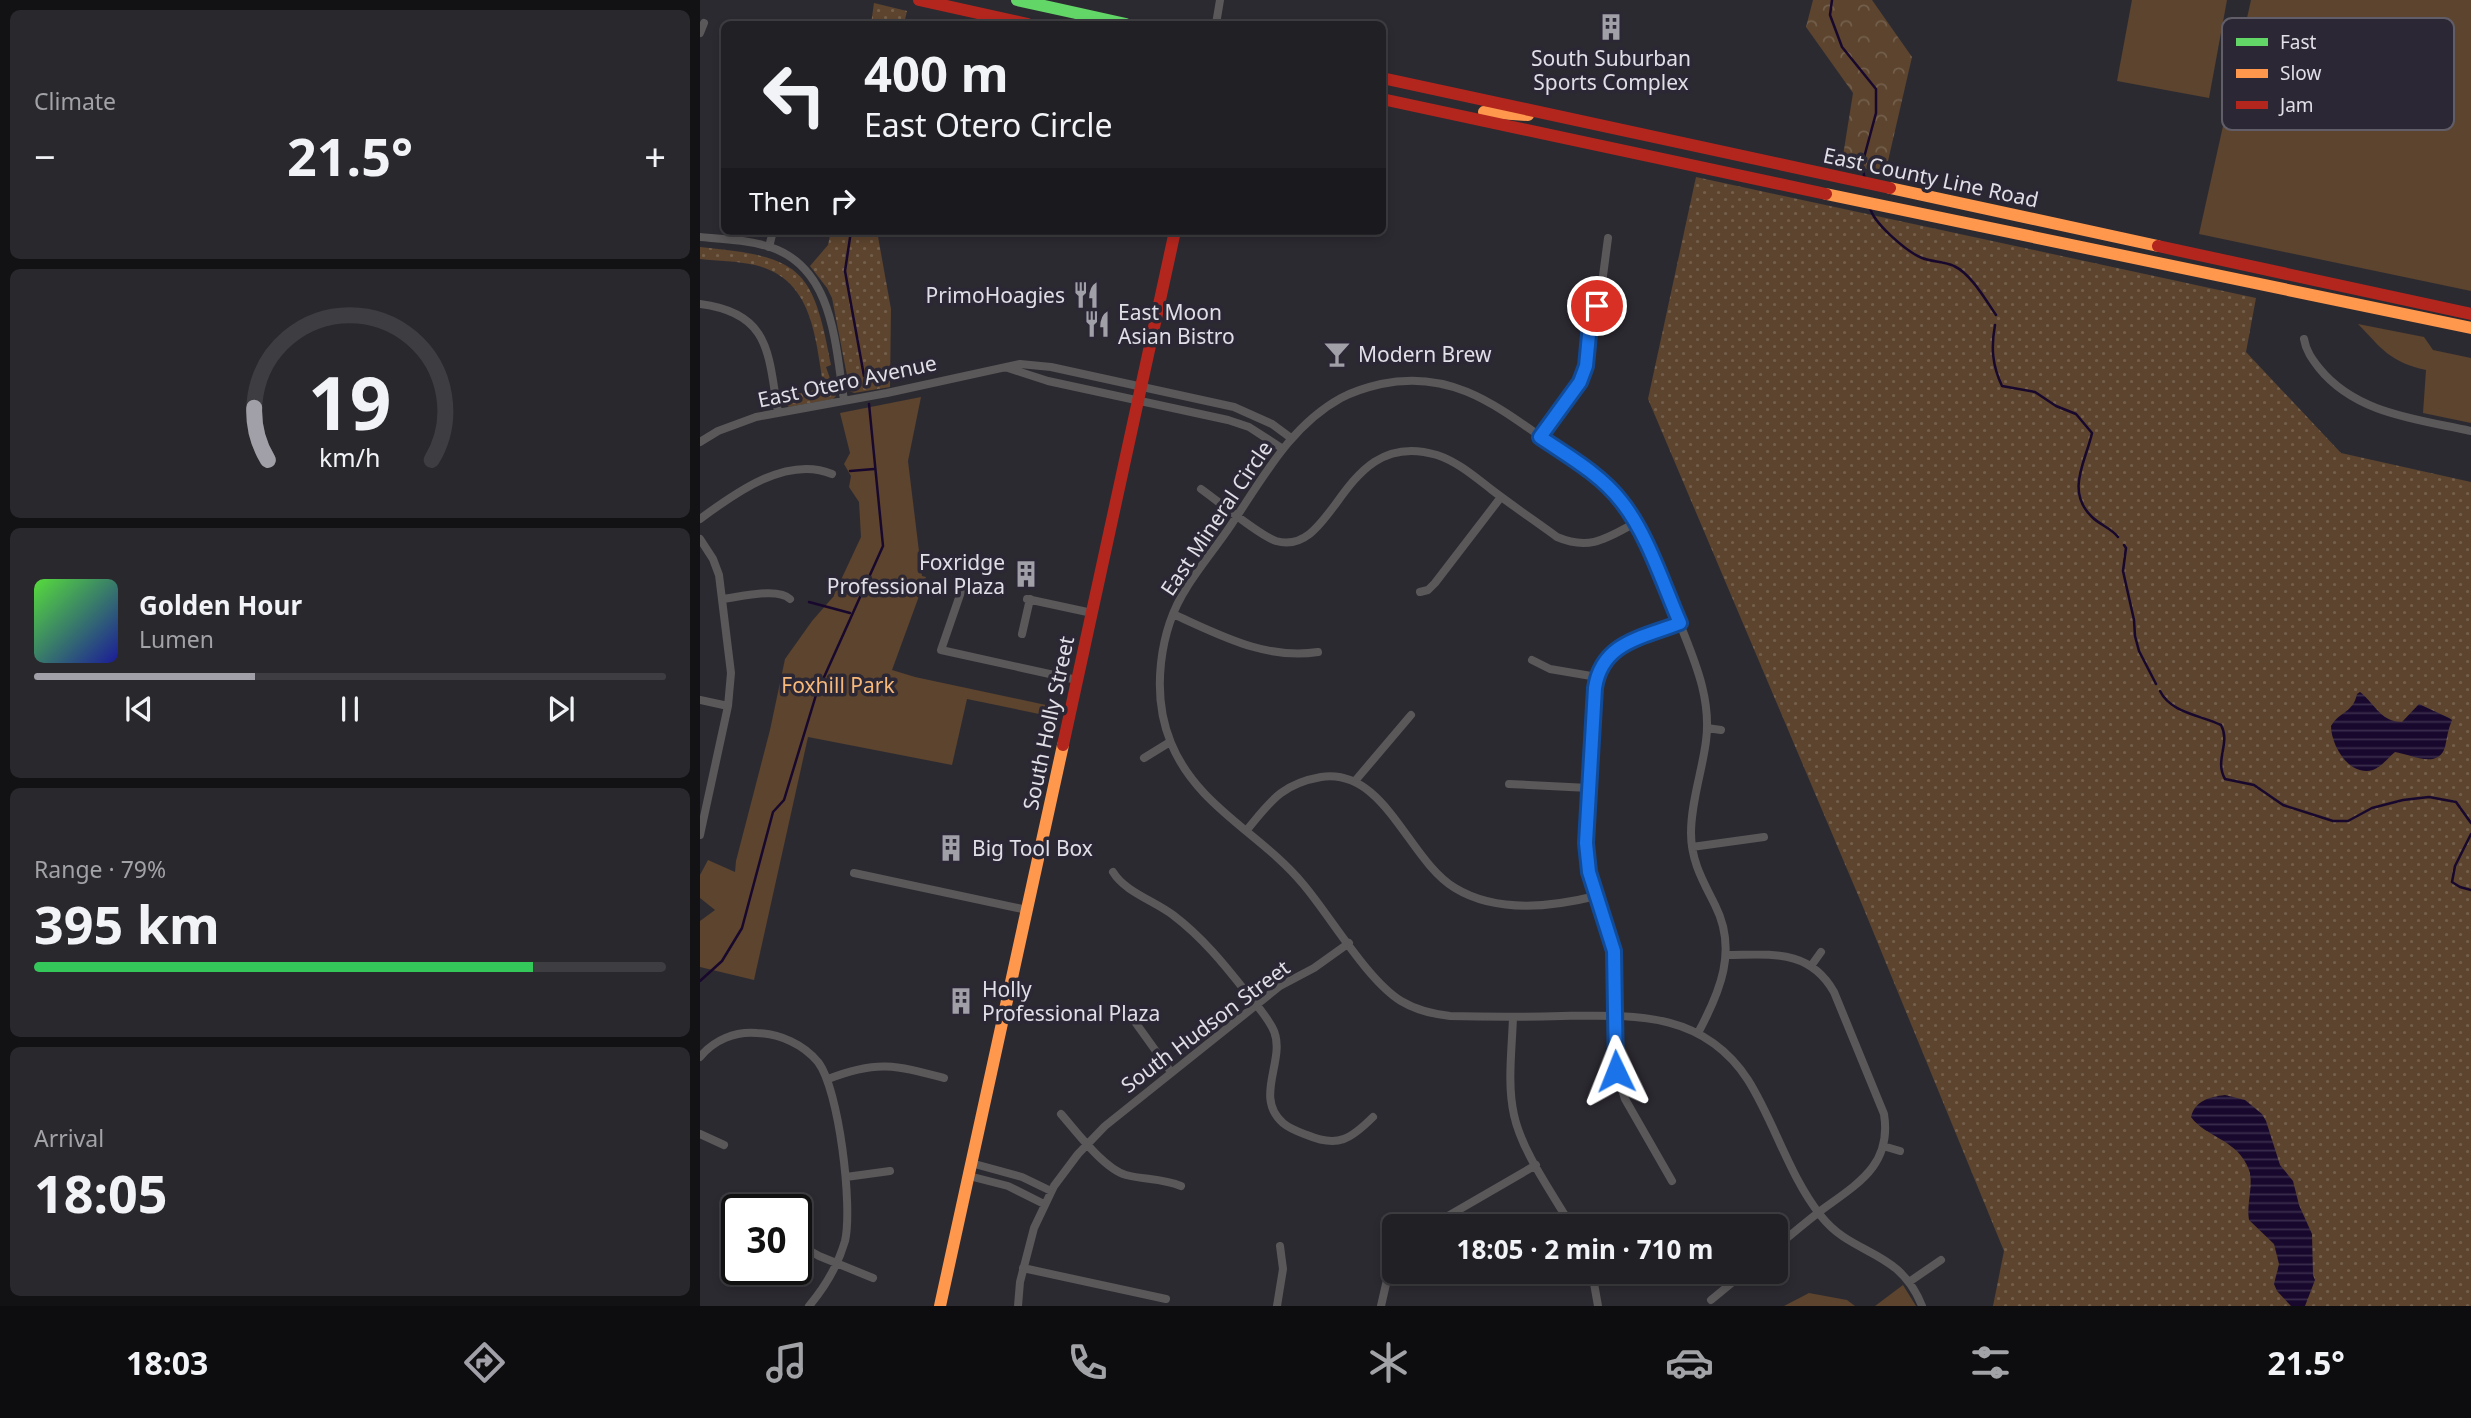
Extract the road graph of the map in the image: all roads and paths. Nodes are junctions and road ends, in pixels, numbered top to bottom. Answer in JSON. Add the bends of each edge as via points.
{"nodes":[{"id":1,"x":919,"y":0,"type":"edge"},
{"id":2,"x":1017,"y":0,"type":"edge"},
{"id":3,"x":1220,"y":0,"type":"edge"},
{"id":4,"x":1014,"y":21,"type":"edge"},
{"id":5,"x":1112,"y":21,"type":"edge"},
{"id":6,"x":1216,"y":21,"type":"edge"},
{"id":7,"x":704,"y":23,"type":"dead end"},
{"id":8,"x":700,"y":33,"type":"edge"},
{"id":9,"x":1386,"y":79,"type":"edge"},
{"id":10,"x":1386,"y":100,"type":"edge"},
{"id":11,"x":1432,"y":109,"type":"junction"},
{"id":12,"x":1557,"y":116,"type":"junction"},
{"id":13,"x":772,"y":235,"type":"edge"},
{"id":14,"x":1174,"y":235,"type":"edge"},
{"id":15,"x":700,"y":237,"type":"edge"},
{"id":16,"x":1608,"y":239,"type":"dead end"},
{"id":17,"x":769,"y":247,"type":"junction"},
{"id":18,"x":700,"y":304,"type":"edge"},
{"id":19,"x":2471,"y":314,"type":"edge"},
{"id":20,"x":2471,"y":328,"type":"edge"},
{"id":21,"x":2304,"y":339,"type":"dead end"},
{"id":22,"x":1005,"y":367,"type":"junction"},
{"id":23,"x":1141,"y":387,"type":"junction"},
{"id":24,"x":844,"y":400,"type":"junction"},
{"id":25,"x":1138,"y":401,"type":"junction"},
{"id":26,"x":778,"y":412,"type":"junction"},
{"id":27,"x":2471,"y":431,"type":"edge"},
{"id":28,"x":1540,"y":437,"type":"junction"},
{"id":29,"x":1291,"y":438,"type":"junction"},
{"id":30,"x":700,"y":442,"type":"edge"},
{"id":31,"x":1283,"y":449,"type":"junction"},
{"id":32,"x":832,"y":474,"type":"dead end"},
{"id":33,"x":1201,"y":489,"type":"dead end"},
{"id":34,"x":1501,"y":497,"type":"junction"},
{"id":35,"x":1238,"y":515,"type":"junction"},
{"id":36,"x":700,"y":519,"type":"edge"},
{"id":37,"x":1635,"y":523,"type":"junction"},
{"id":38,"x":700,"y":539,"type":"edge"},
{"id":39,"x":962,"y":590,"type":"dead end"},
{"id":40,"x":1420,"y":592,"type":"dead end"},
{"id":41,"x":723,"y":599,"type":"junction"},
{"id":42,"x":790,"y":600,"type":"dead end"},
{"id":43,"x":1092,"y":613,"type":"junction"},
{"id":44,"x":1174,"y":614,"type":"junction"},
{"id":45,"x":1680,"y":623,"type":"junction"},
{"id":46,"x":1022,"y":635,"type":"dead end"},
{"id":47,"x":1318,"y":652,"type":"dead end"},
{"id":48,"x":1532,"y":660,"type":"dead end"},
{"id":49,"x":1597,"y":677,"type":"junction"},
{"id":50,"x":1077,"y":680,"type":"junction"},
{"id":51,"x":700,"y":700,"type":"edge"},
{"id":52,"x":728,"y":706,"type":"junction"},
{"id":53,"x":1411,"y":715,"type":"dead end"},
{"id":54,"x":1707,"y":728,"type":"junction"},
{"id":55,"x":1721,"y":730,"type":"dead end"},
{"id":56,"x":1170,"y":741,"type":"junction"},
{"id":57,"x":1144,"y":758,"type":"dead end"},
{"id":58,"x":1356,"y":781,"type":"junction"},
{"id":59,"x":1509,"y":784,"type":"dead end"},
{"id":60,"x":1589,"y":788,"type":"junction"},
{"id":61,"x":1246,"y":831,"type":"junction"},
{"id":62,"x":700,"y":835,"type":"edge"},
{"id":63,"x":1764,"y":837,"type":"dead end"},
{"id":64,"x":1692,"y":847,"type":"junction"},
{"id":65,"x":1113,"y":872,"type":"dead end"},
{"id":66,"x":855,"y":873,"type":"dead end"},
{"id":67,"x":1596,"y":896,"type":"junction"},
{"id":68,"x":1027,"y":910,"type":"junction"},
{"id":69,"x":1349,"y":943,"type":"junction"},
{"id":70,"x":1821,"y":952,"type":"dead end"},
{"id":71,"x":1726,"y":955,"type":"junction"},
{"id":72,"x":1811,"y":966,"type":"junction"},
{"id":73,"x":1256,"y":1005,"type":"junction"},
{"id":74,"x":1130,"y":1015,"type":"dead end"},
{"id":75,"x":1615,"y":1016,"type":"junction"},
{"id":76,"x":1513,"y":1017,"type":"junction"},
{"id":77,"x":1698,"y":1033,"type":"junction"},
{"id":78,"x":700,"y":1057,"type":"edge"},
{"id":79,"x":1171,"y":1072,"type":"junction"},
{"id":80,"x":944,"y":1078,"type":"dead end"},
{"id":81,"x":828,"y":1079,"type":"junction"},
{"id":82,"x":1061,"y":1114,"type":"dead end"},
{"id":83,"x":1373,"y":1117,"type":"dead end"},
{"id":84,"x":700,"y":1134,"type":"edge"},
{"id":85,"x":1087,"y":1143,"type":"junction"},
{"id":86,"x":724,"y":1145,"type":"dead end"},
{"id":87,"x":1883,"y":1146,"type":"junction"},
{"id":88,"x":1900,"y":1151,"type":"dead end"},
{"id":89,"x":1536,"y":1165,"type":"junction"},
{"id":90,"x":970,"y":1170,"type":"junction"},
{"id":91,"x":890,"y":1171,"type":"dead end"},
{"id":92,"x":846,"y":1177,"type":"junction"},
{"id":93,"x":1672,"y":1181,"type":"dead end"},
{"id":94,"x":1181,"y":1186,"type":"dead end"},
{"id":95,"x":1051,"y":1191,"type":"junction"},
{"id":96,"x":1044,"y":1204,"type":"junction"},
{"id":97,"x":1818,"y":1213,"type":"junction"},
{"id":98,"x":1451,"y":1214,"type":"edge"},
{"id":99,"x":1564,"y":1214,"type":"edge"},
{"id":100,"x":1788,"y":1237,"type":"edge"},
{"id":101,"x":1280,"y":1246,"type":"dead end"},
{"id":102,"x":812,"y":1251,"type":"edge"},
{"id":103,"x":1941,"y":1259,"type":"dead end"},
{"id":104,"x":836,"y":1263,"type":"junction"},
{"id":105,"x":1023,"y":1268,"type":"junction"},
{"id":106,"x":873,"y":1278,"type":"dead end"},
{"id":107,"x":1909,"y":1282,"type":"junction"},
{"id":108,"x":1386,"y":1284,"type":"edge"},
{"id":109,"x":1594,"y":1284,"type":"edge"},
{"id":110,"x":1731,"y":1284,"type":"edge"},
{"id":111,"x":1166,"y":1299,"type":"dead end"},
{"id":112,"x":1712,"y":1300,"type":"dead end"},
{"id":113,"x":809,"y":1306,"type":"edge"},
{"id":114,"x":940,"y":1306,"type":"edge"},
{"id":115,"x":1018,"y":1306,"type":"edge"},
{"id":116,"x":1277,"y":1306,"type":"edge"},
{"id":117,"x":1381,"y":1306,"type":"edge"},
{"id":118,"x":1598,"y":1306,"type":"edge"},
{"id":119,"x":1922,"y":1306,"type":"edge"}],
"edges":[{"from":1,"to":4,"type":"main road"},
{"from":2,"to":5,"type":"main road"},
{"from":3,"to":6,"type":"street"},
{"from":7,"to":8,"type":"street"},
{"from":9,"to":12,"type":"main road","name":"East County Line Road"},
{"from":10,"to":11,"type":"main road","name":"East County Line Road"},
{"from":11,"to":12,"type":"main road","via":[[1441,104],[1492,114]]},
{"from":11,"to":20,"type":"main road","name":"East County Line Road"},
{"from":12,"to":19,"type":"main road","name":"East County Line Road"},
{"from":13,"to":17,"type":"street"},
{"from":14,"to":23,"type":"main road","name":"South Holly Street"},
{"from":15,"to":17,"type":"street"},
{"from":16,"to":28,"type":"street","via":[[1584,374]]},
{"from":17,"to":24,"type":"street","via":[[795,261],[823,296]]},
{"from":18,"to":26,"type":"street","via":[[737,313],[755,328],[769,359]]},
{"from":21,"to":27,"type":"street","via":[[2323,372],[2349,395],[2385,412]]},
{"from":22,"to":23,"type":"street","name":"East Otero Avenue","via":[[1033,364]]},
{"from":22,"to":24,"type":"street","name":"East Otero Avenue"},
{"from":22,"to":25,"type":"street","name":"East Otero Avenue"},
{"from":23,"to":25,"type":"main road","name":"South Holly Street"},
{"from":23,"to":29,"type":"street","name":"East Otero Avenue","via":[[1243,409]]},
{"from":24,"to":26,"type":"street","name":"East Otero Avenue"},
{"from":25,"to":31,"type":"street","name":"East Otero Avenue","via":[[1238,423]]},
{"from":25,"to":43,"type":"main road","name":"South Holly Street"},
{"from":26,"to":30,"type":"street","name":"East Otero Avenue","via":[[736,423]]},
{"from":28,"to":29,"type":"street","name":"East Mineral Circle","via":[[1470,392],[1416,380],[1347,395]]},
{"from":28,"to":37,"type":"street","name":"East Mineral Circle","via":[[1606,485]]},
{"from":29,"to":31,"type":"street","name":"East Mineral Circle"},
{"from":31,"to":35,"type":"street","name":"East Mineral Circle"},
{"from":32,"to":36,"type":"street","via":[[816,468],[761,479]]},
{"from":33,"to":35,"type":"street"},
{"from":34,"to":35,"type":"street","via":[[1448,460],[1410,452],[1385,457],[1365,468],[1316,530],[1298,541],[1272,539]]},
{"from":34,"to":37,"type":"street","via":[[1568,542],[1597,542]]},
{"from":34,"to":40,"type":"street","via":[[1435,583]]},
{"from":35,"to":44,"type":"street","name":"East Mineral Circle","via":[[1186,587]]},
{"from":37,"to":45,"type":"street","name":"East Mineral Circle"},
{"from":38,"to":41,"type":"street","via":[[713,559]]},
{"from":39,"to":50,"type":"street","via":[[941,650]]},
{"from":41,"to":42,"type":"street","via":[[772,593]]},
{"from":41,"to":52,"type":"street","via":[[732,673]]},
{"from":43,"to":46,"type":"street","via":[[1028,599]]},
{"from":43,"to":50,"type":"main road","name":"South Holly Street"},
{"from":44,"to":47,"type":"street","via":[[1264,651]]},
{"from":44,"to":56,"type":"street","name":"East Mineral Circle","via":[[1161,670]]},
{"from":45,"to":49,"type":"street","via":[[1611,653]]},
{"from":45,"to":54,"type":"street","name":"East Mineral Circle","via":[[1702,681]]},
{"from":48,"to":49,"type":"street","via":[[1550,669]]},
{"from":49,"to":60,"type":"street"},
{"from":50,"to":68,"type":"main road","name":"South Holly Street"},
{"from":51,"to":52,"type":"street"},
{"from":52,"to":62,"type":"street"},
{"from":53,"to":58,"type":"street"},
{"from":54,"to":55,"type":"street"},
{"from":54,"to":64,"type":"street","name":"East Mineral Circle","via":[[1692,817]]},
{"from":56,"to":57,"type":"street"},
{"from":56,"to":61,"type":"street","name":"East Mineral Circle","via":[[1188,775]]},
{"from":58,"to":61,"type":"street","via":[[1324,777],[1294,784],[1275,796]]},
{"from":58,"to":67,"type":"street","via":[[1378,798],[1437,875],[1464,893],[1499,903],[1552,905]]},
{"from":59,"to":60,"type":"street"},
{"from":60,"to":67,"type":"street","via":[[1586,843]]},
{"from":61,"to":69,"type":"street","name":"East Mineral Circle","via":[[1303,883]]},
{"from":63,"to":64,"type":"street"},
{"from":64,"to":71,"type":"street","name":"East Mineral Circle","via":[[1720,915]]},
{"from":65,"to":73,"type":"street","via":[[1122,883],[1197,934]]},
{"from":66,"to":68,"type":"street"},
{"from":67,"to":75,"type":"street","via":[[1614,951]]},
{"from":68,"to":90,"type":"main road","name":"South Holly Street"},
{"from":69,"to":73,"type":"street","name":"South Hudson Street"},
{"from":69,"to":76,"type":"street","name":"East Mineral Circle","via":[[1389,992],[1416,1008],[1450,1016]]},
{"from":70,"to":72,"type":"street"},
{"from":71,"to":72,"type":"street","via":[[1782,955]]},
{"from":71,"to":77,"type":"street","name":"East Mineral Circle","via":[[1719,992]]},
{"from":72,"to":87,"type":"street","via":[[1834,992],[1874,1087],[1885,1122]]},
{"from":73,"to":79,"type":"street","name":"South Hudson Street"},
{"from":73,"to":83,"type":"street","via":[[1274,1032],[1270,1099],[1282,1123],[1319,1140],[1338,1141]]},
{"from":74,"to":79,"type":"street"},
{"from":75,"to":76,"type":"street","name":"East Mineral Circle"},
{"from":75,"to":77,"type":"street","name":"East Mineral Circle","via":[[1668,1021]]},
{"from":75,"to":93,"type":"street","via":[[1616,1071],[1622,1091]]},
{"from":76,"to":89,"type":"street","via":[[1513,1114]]},
{"from":77,"to":97,"type":"street","name":"East Mineral Circle","via":[[1749,1081]]},
{"from":78,"to":81,"type":"street","via":[[732,1035],[765,1034],[804,1049]]},
{"from":79,"to":85,"type":"street","name":"South Hudson Street"},
{"from":80,"to":81,"type":"street","via":[[881,1065]]},
{"from":81,"to":92,"type":"street"},
{"from":82,"to":85,"type":"street"},
{"from":84,"to":86,"type":"street"},
{"from":85,"to":94,"type":"street","via":[[1122,1174]]},
{"from":85,"to":95,"type":"street","name":"South Hudson Street"},
{"from":87,"to":88,"type":"street"},
{"from":87,"to":97,"type":"street","via":[[1868,1174]]},
{"from":89,"to":98,"type":"street"},
{"from":89,"to":99,"type":"street"},
{"from":90,"to":95,"type":"street","via":[[1023,1177]]},
{"from":90,"to":96,"type":"street"},
{"from":90,"to":114,"type":"main road","name":"South Holly Street"},
{"from":91,"to":92,"type":"street"},
{"from":92,"to":104,"type":"street","via":[[848,1220]]},
{"from":95,"to":96,"type":"street","name":"South Hudson Street"},
{"from":96,"to":105,"type":"street","name":"South Hudson Street"},
{"from":97,"to":100,"type":"street"},
{"from":97,"to":107,"type":"street","name":"East Mineral Circle","via":[[1835,1232],[1883,1258]]},
{"from":101,"to":116,"type":"street","via":[[1284,1260]]},
{"from":102,"to":104,"type":"street"},
{"from":103,"to":107,"type":"street"},
{"from":104,"to":106,"type":"street"},
{"from":104,"to":113,"type":"street"},
{"from":105,"to":111,"type":"street"},
{"from":105,"to":115,"type":"street","name":"South Hudson Street"},
{"from":107,"to":119,"type":"street","name":"East Mineral Circle"},
{"from":108,"to":117,"type":"street"},
{"from":109,"to":118,"type":"street"},
{"from":110,"to":112,"type":"street"}]}
